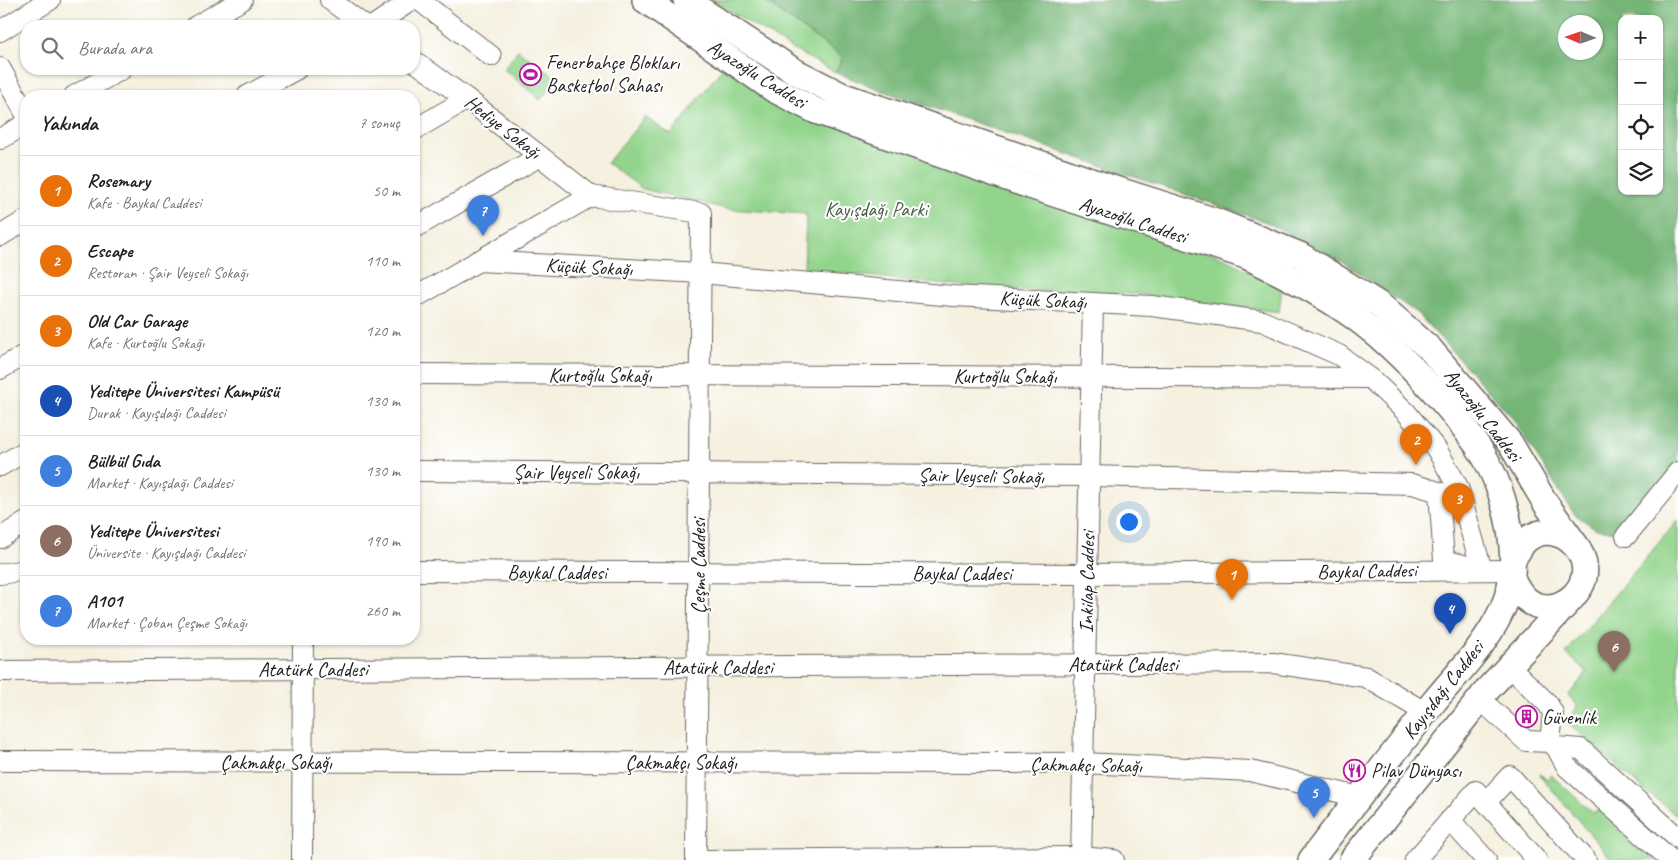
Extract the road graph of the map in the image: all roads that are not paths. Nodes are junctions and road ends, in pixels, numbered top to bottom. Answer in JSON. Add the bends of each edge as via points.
{"nodes":[{"id":1,"x":50,"y":0,"type":"edge"},
{"id":2,"x":242,"y":0,"type":"edge"},
{"id":3,"x":330,"y":0,"type":"edge"},
{"id":4,"x":412,"y":0,"type":"edge"},
{"id":5,"x":419,"y":0,"type":"edge"},
{"id":6,"x":645,"y":0,"type":"edge"},
{"id":7,"x":686,"y":0,"type":"edge"},
{"id":8,"x":207,"y":20,"type":"edge"},
{"id":9,"x":358,"y":20,"type":"edge"},
{"id":10,"x":382,"y":20,"type":"edge"},
{"id":11,"x":0,"y":31,"type":"edge"},
{"id":12,"x":491,"y":56,"type":"dead end"},
{"id":13,"x":420,"y":65,"type":"edge"},
{"id":14,"x":0,"y":68,"type":"edge"},
{"id":15,"x":111,"y":75,"type":"edge"},
{"id":16,"x":286,"y":75,"type":"edge"},
{"id":17,"x":85,"y":90,"type":"edge"},
{"id":18,"x":258,"y":90,"type":"edge"},
{"id":19,"x":467,"y":99,"type":"junction"},
{"id":20,"x":20,"y":103,"type":"edge"},
{"id":21,"x":420,"y":126,"type":"edge"},
{"id":22,"x":20,"y":127,"type":"edge"},
{"id":23,"x":0,"y":139,"type":"edge"},
{"id":24,"x":540,"y":156,"type":"junction"},
{"id":25,"x":599,"y":196,"type":"junction"},
{"id":26,"x":20,"y":224,"type":"edge"},
{"id":27,"x":420,"y":225,"type":"edge"},
{"id":28,"x":0,"y":236,"type":"edge"},
{"id":29,"x":477,"y":262,"type":"junction"},
{"id":30,"x":700,"y":273,"type":"junction"},
{"id":31,"x":420,"y":295,"type":"edge"},
{"id":32,"x":1093,"y":303,"type":"junction"},
{"id":33,"x":20,"y":358,"type":"edge"},
{"id":34,"x":0,"y":370,"type":"edge"},
{"id":35,"x":420,"y":374,"type":"edge"},
{"id":36,"x":700,"y":375,"type":"junction"},
{"id":37,"x":1091,"y":377,"type":"junction"},
{"id":38,"x":1370,"y":378,"type":"junction"},
{"id":39,"x":20,"y":454,"type":"edge"},
{"id":40,"x":0,"y":466,"type":"edge"},
{"id":41,"x":420,"y":471,"type":"edge"},
{"id":42,"x":1678,"y":472,"type":"edge"},
{"id":43,"x":699,"y":473,"type":"junction"},
{"id":44,"x":1089,"y":476,"type":"junction"},
{"id":45,"x":20,"y":526,"type":"edge"},
{"id":46,"x":1626,"y":536,"type":"dead end"},
{"id":47,"x":0,"y":538,"type":"edge"},
{"id":48,"x":1578,"y":548,"type":"junction"},
{"id":49,"x":1512,"y":569,"type":"junction"},
{"id":50,"x":1482,"y":570,"type":"junction"},
{"id":51,"x":20,"y":571,"type":"edge"},
{"id":52,"x":420,"y":571,"type":"edge"},
{"id":53,"x":698,"y":572,"type":"junction"},
{"id":54,"x":0,"y":574,"type":"edge"},
{"id":55,"x":1087,"y":574,"type":"junction"},
{"id":56,"x":1573,"y":597,"type":"junction"},
{"id":57,"x":303,"y":645,"type":"edge"},
{"id":58,"x":1085,"y":664,"type":"junction"},
{"id":59,"x":1509,"y":666,"type":"junction"},
{"id":60,"x":698,"y":667,"type":"junction"},
{"id":61,"x":303,"y":669,"type":"junction"},
{"id":62,"x":0,"y":671,"type":"edge"},
{"id":63,"x":1480,"y":698,"type":"junction"},
{"id":64,"x":1426,"y":713,"type":"junction"},
{"id":65,"x":1553,"y":745,"type":"junction"},
{"id":66,"x":0,"y":761,"type":"edge"},
{"id":67,"x":302,"y":762,"type":"junction"},
{"id":68,"x":697,"y":762,"type":"junction"},
{"id":69,"x":1083,"y":763,"type":"junction"},
{"id":70,"x":1358,"y":797,"type":"junction"},
{"id":71,"x":1486,"y":802,"type":"junction"},
{"id":72,"x":1450,"y":820,"type":"junction"},
{"id":73,"x":1678,"y":838,"type":"edge"},
{"id":74,"x":1366,"y":850,"type":"edge"},
{"id":75,"x":1425,"y":856,"type":"edge"},
{"id":76,"x":1081,"y":859,"type":"edge"},
{"id":77,"x":302,"y":860,"type":"edge"},
{"id":78,"x":696,"y":860,"type":"edge"},
{"id":79,"x":705,"y":860,"type":"edge"},
{"id":80,"x":1114,"y":860,"type":"edge"},
{"id":81,"x":1311,"y":860,"type":"edge"},
{"id":82,"x":1352,"y":860,"type":"edge"},
{"id":83,"x":1486,"y":860,"type":"edge"},
{"id":84,"x":1537,"y":860,"type":"edge"},
{"id":85,"x":1586,"y":860,"type":"edge"},
{"id":86,"x":1671,"y":860,"type":"edge"}],
"edges":[{"from":1,"to":11,"type":"street"},
{"from":2,"to":8,"type":"street"},
{"from":3,"to":9,"type":"street"},
{"from":4,"to":10,"type":"street"},
{"from":5,"to":12,"type":"street"},
{"from":6,"to":49,"type":"main road","name":"Ayazoğlu Caddesi","via":[[773,89],[816,110],[1030,186],[1246,256],[1347,312],[1405,362],[1478,446],[1497,485],[1509,527]]},
{"from":7,"to":48,"type":"main road","name":"Ayazoğlu Caddesi","via":[[794,71],[841,95],[1216,221],[1300,255],[1380,305],[1430,349],[1510,443],[1546,504]]},
{"from":13,"to":19,"type":"street","name":"Hediye Sokağı"},
{"from":14,"to":20,"type":"street"},
{"from":15,"to":17,"type":"street"},
{"from":16,"to":18,"type":"street"},
{"from":19,"to":21,"type":"street"},
{"from":19,"to":24,"type":"street","name":"Hediye Sokağı"},
{"from":22,"to":23,"type":"street"},
{"from":24,"to":25,"type":"street","name":"Hediye Sokağı"},
{"from":24,"to":27,"type":"street"},
{"from":25,"to":29,"type":"street"},
{"from":25,"to":30,"type":"street","via":[[701,213]]},
{"from":26,"to":28,"type":"street"},
{"from":29,"to":30,"type":"street","name":"Küçük Sokağı"},
{"from":29,"to":31,"type":"street"},
{"from":30,"to":32,"type":"street","name":"Küçük Sokağı","via":[[953,296]]},
{"from":30,"to":36,"type":"street","name":"Çeşme Caddesi"},
{"from":32,"to":37,"type":"street","name":"Inkilap Caddesi"},
{"from":32,"to":38,"type":"street","name":"Küçük Sokağı","via":[[1152,306],[1262,321],[1338,355]]},
{"from":33,"to":34,"type":"street"},
{"from":35,"to":36,"type":"street","name":"Kurtoğlu Sokağı"},
{"from":36,"to":37,"type":"street","name":"Kurtoğlu Sokağı"},
{"from":36,"to":43,"type":"street","name":"Çeşme Caddesi"},
{"from":37,"to":38,"type":"street","name":"Kurtoğlu Sokağı"},
{"from":37,"to":44,"type":"street","name":"Inkilap Caddesi"},
{"from":38,"to":50,"type":"street","via":[[1406,412],[1436,450],[1458,487]]},
{"from":39,"to":40,"type":"street"},
{"from":41,"to":43,"type":"street","name":"Şair Veyseli Sokağı"},
{"from":42,"to":46,"type":"street"},
{"from":43,"to":44,"type":"street","name":"Şair Veyseli Sokağı"},
{"from":43,"to":53,"type":"street","name":"Çeşme Caddesi"},
{"from":44,"to":50,"type":"street","name":"Şair Veyseli Sokağı","via":[[1412,484],[1439,492],[1444,560]]},
{"from":44,"to":55,"type":"street","name":"Inkilap Caddesi"},
{"from":45,"to":47,"type":"street"},
{"from":48,"to":49,"type":"main road","via":[[1567,538],[1546,533],[1535,536],[1525,542]]},
{"from":48,"to":56,"type":"main road","via":[[1585,568],[1584,579]]},
{"from":49,"to":50,"type":"street","name":"Baykal Caddesi"},
{"from":49,"to":56,"type":"main road","via":[[1524,598],[1543,607],[1563,604]]},
{"from":49,"to":64,"type":"main road","name":"Kayışdağı Caddesi","via":[[1506,602],[1483,642]]},
{"from":50,"to":55,"type":"street","name":"Baykal Caddesi"},
{"from":51,"to":54,"type":"street"},
{"from":52,"to":53,"type":"street","name":"Baykal Caddesi"},
{"from":53,"to":55,"type":"street","name":"Baykal Caddesi"},
{"from":53,"to":60,"type":"street","name":"Çeşme Caddesi"},
{"from":55,"to":58,"type":"street","name":"Inkilap Caddesi"},
{"from":56,"to":59,"type":"main road","name":"Kayışdağı Caddesi"},
{"from":57,"to":61,"type":"street"},
{"from":58,"to":60,"type":"street","name":"Atatürk Caddesi"},
{"from":58,"to":64,"type":"street","name":"Atatürk Caddesi","via":[[1273,663],[1366,677]]},
{"from":58,"to":69,"type":"street","name":"Inkilap Caddesi"},
{"from":59,"to":63,"type":"main road","name":"Kayışdağı Caddesi"},
{"from":59,"to":65,"type":"street","via":[[1548,704],[1553,713]]},
{"from":60,"to":61,"type":"street","name":"Atatürk Caddesi"},
{"from":60,"to":68,"type":"street","name":"Çeşme Caddesi"},
{"from":61,"to":62,"type":"street","name":"Atatürk Caddesi"},
{"from":61,"to":67,"type":"street"},
{"from":63,"to":65,"type":"street","via":[[1526,741]]},
{"from":63,"to":74,"type":"main road","name":"Kayışdağı Caddesi"},
{"from":64,"to":70,"type":"main road","name":"Kayışdağı Caddesi"},
{"from":65,"to":73,"type":"street","via":[[1581,749]]},
{"from":65,"to":86,"type":"street","via":[[1567,767]]},
{"from":66,"to":67,"type":"street","name":"Çakmakçı Sokağı"},
{"from":67,"to":68,"type":"street","name":"Çakmakçı Sokağı"},
{"from":67,"to":77,"type":"street"},
{"from":68,"to":69,"type":"street","name":"Çakmakçı Sokağı"},
{"from":68,"to":78,"type":"street","name":"Çeşme Caddesi"},
{"from":69,"to":70,"type":"street","name":"Çakmakçı Sokağı","via":[[1250,771]]},
{"from":69,"to":76,"type":"street","name":"Inkilap Caddesi"},
{"from":70,"to":81,"type":"main road","name":"Kayışdağı Caddesi"},
{"from":71,"to":72,"type":"street","via":[[1476,791]]},
{"from":71,"to":84,"type":"street"},
{"from":71,"to":85,"type":"street","via":[[1510,776]]},
{"from":72,"to":75,"type":"street"},
{"from":72,"to":83,"type":"street"},
{"from":74,"to":82,"type":"main road","name":"Kayışdağı Caddesi"},
{"from":76,"to":79,"type":"street"},
{"from":76,"to":80,"type":"street"}]}
